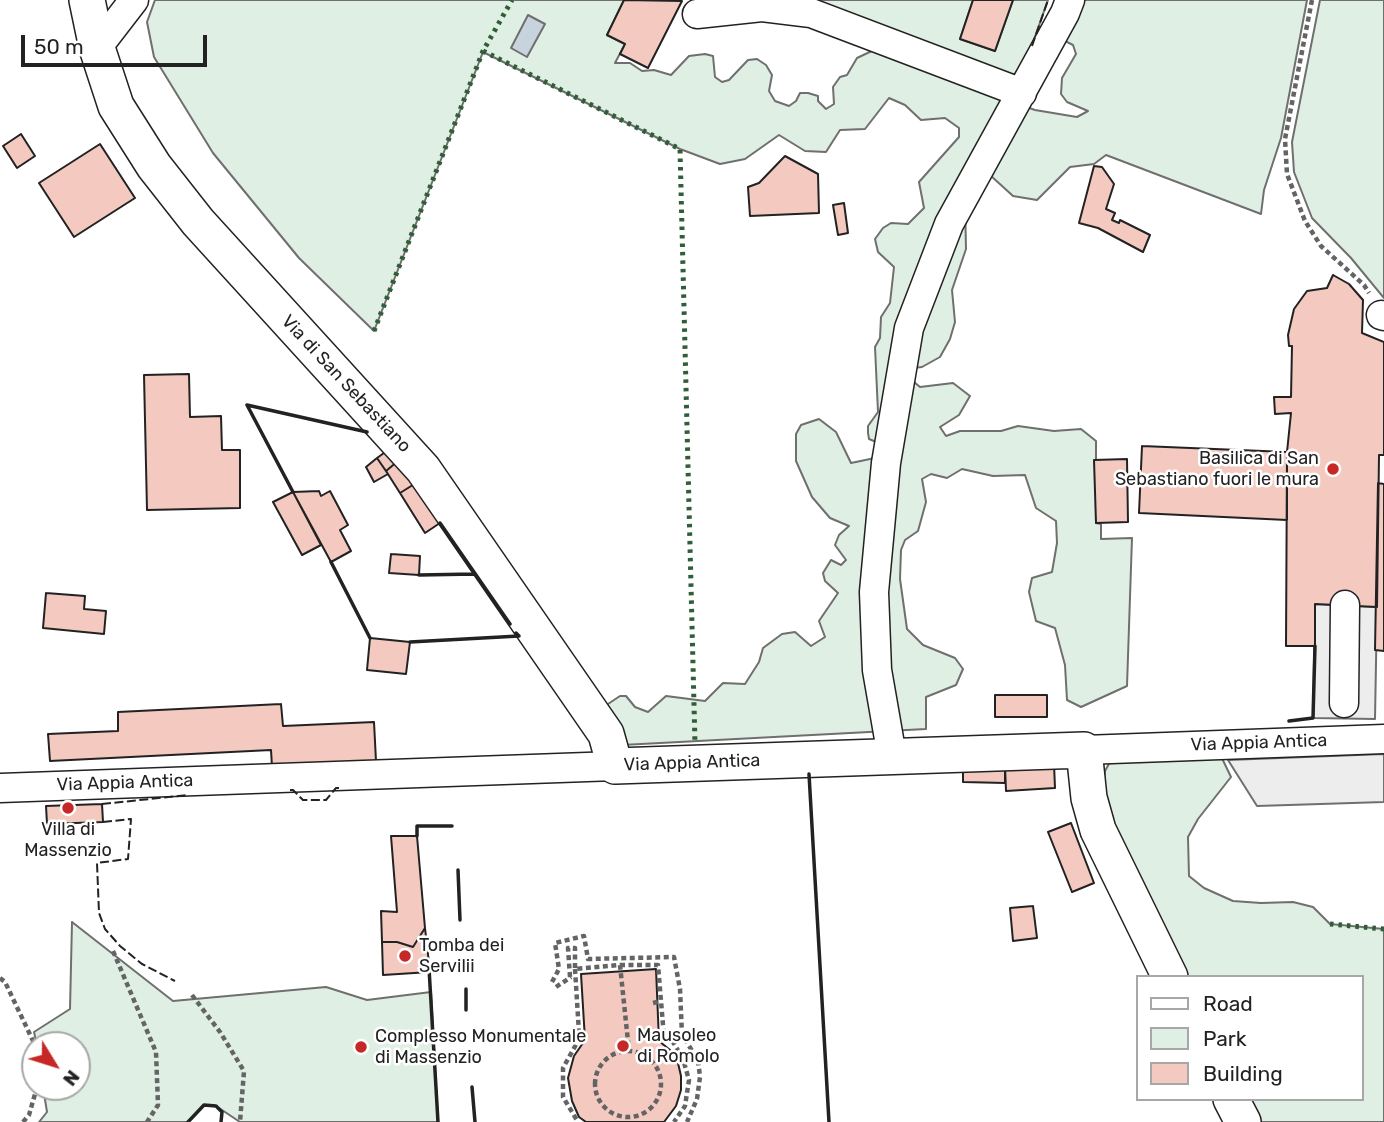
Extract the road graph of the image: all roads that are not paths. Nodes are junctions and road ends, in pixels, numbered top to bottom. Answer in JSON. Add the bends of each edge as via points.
{"nodes":[{"id":1,"x":87,"y":0,"type":"edge"},
{"id":2,"x":134,"y":0,"type":"edge"},
{"id":3,"x":1070,"y":0,"type":"edge"},
{"id":4,"x":696,"y":14,"type":"dead end"},
{"id":5,"x":97,"y":48,"type":"junction"},
{"id":6,"x":1022,"y":93,"type":"junction"},
{"id":7,"x":1345,"y":605,"type":"dead end"},
{"id":8,"x":1344,"y":703,"type":"dead end"},
{"id":9,"x":1384,"y":739,"type":"edge"},
{"id":10,"x":1084,"y":750,"type":"junction"},
{"id":11,"x":892,"y":756,"type":"junction"},
{"id":12,"x":615,"y":766,"type":"junction"},
{"id":13,"x":0,"y":788,"type":"edge"},
{"id":14,"x":1169,"y":975,"type":"edge"},
{"id":15,"x":1232,"y":1101,"type":"edge"},
{"id":16,"x":1243,"y":1122,"type":"edge"}],
"edges":[{"from":1,"to":5,"type":"main road","name":"Via di San Sebastiano"},
{"from":2,"to":5,"type":"street"},
{"from":3,"to":6,"type":"street"},
{"from":4,"to":6,"type":"street","via":[[762,7],[811,13]]},
{"from":5,"to":12,"type":"main road","name":"Via di San Sebastiano","via":[[116,106],[154,166],[198,222],[423,469],[606,734]]},
{"from":6,"to":11,"type":"street","via":[[949,225],[909,328],[886,463],[874,592],[877,670]]},
{"from":7,"to":8,"type":"street"},
{"from":9,"to":10,"type":"street","name":"Via Appia Antica"},
{"from":10,"to":11,"type":"main road","name":"Via Appia Antica"},
{"from":10,"to":14,"type":"main road","via":[[1098,830]]},
{"from":11,"to":12,"type":"main road","name":"Via Appia Antica"},
{"from":12,"to":13,"type":"street","name":"Via Appia Antica"},
{"from":15,"to":16,"type":"main road"}]}
